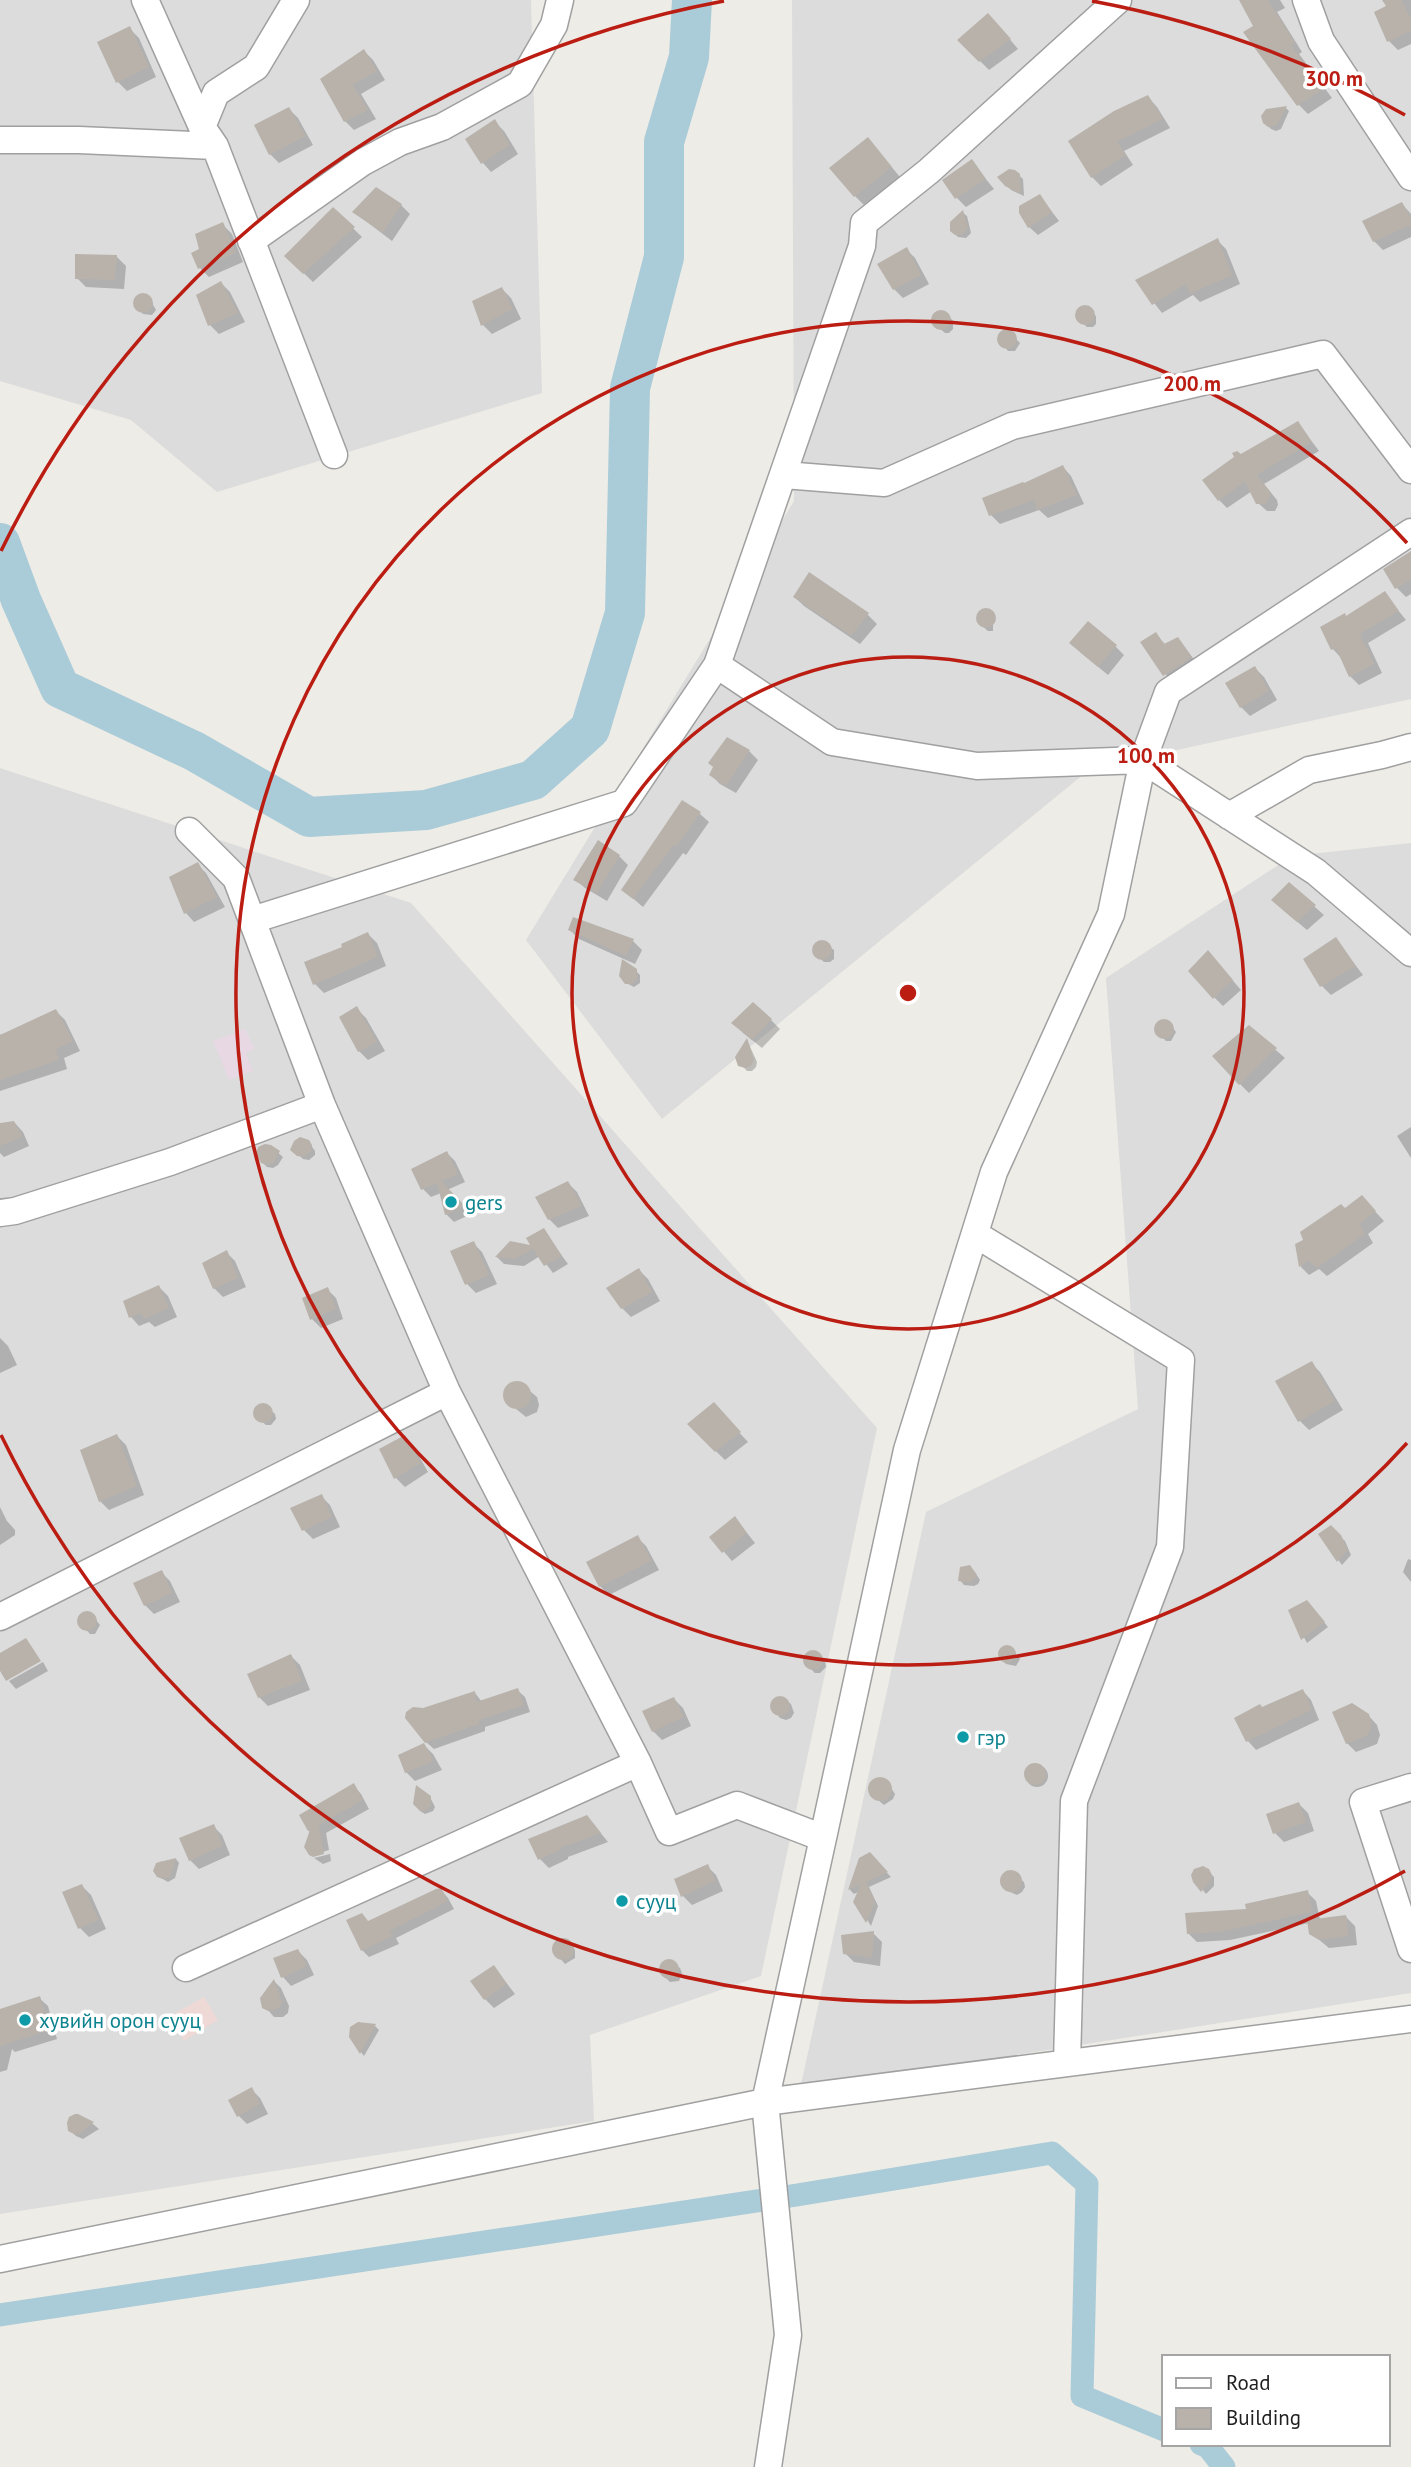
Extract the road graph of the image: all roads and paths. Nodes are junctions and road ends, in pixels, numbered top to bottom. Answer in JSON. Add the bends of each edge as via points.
{"nodes":[{"id":1,"x":145,"y":0,"type":"edge"},
{"id":2,"x":296,"y":0,"type":"edge"},
{"id":3,"x":560,"y":0,"type":"edge"},
{"id":4,"x":1118,"y":0,"type":"edge"},
{"id":5,"x":1306,"y":0,"type":"edge"},
{"id":6,"x":208,"y":136,"type":"junction"},
{"id":7,"x":0,"y":140,"type":"edge"},
{"id":8,"x":1411,"y":177,"type":"edge"},
{"id":9,"x":251,"y":240,"type":"junction"},
{"id":10,"x":1402,"y":443,"type":"edge"},
{"id":11,"x":334,"y":455,"type":"dead end"},
{"id":12,"x":1411,"y":470,"type":"edge"},
{"id":13,"x":785,"y":475,"type":"junction"},
{"id":14,"x":1411,"y":532,"type":"edge"},
{"id":15,"x":717,"y":665,"type":"junction"},
{"id":16,"x":1411,"y":747,"type":"edge"},
{"id":17,"x":1143,"y":760,"type":"junction"},
{"id":18,"x":1229,"y":816,"type":"junction"},
{"id":19,"x":189,"y":831,"type":"dead end"},
{"id":20,"x":252,"y":920,"type":"junction"},
{"id":21,"x":1411,"y":953,"type":"edge"},
{"id":22,"x":322,"y":1105,"type":"junction"},
{"id":23,"x":0,"y":1213,"type":"edge"},
{"id":24,"x":975,"y":1234,"type":"junction"},
{"id":25,"x":447,"y":1392,"type":"junction"},
{"id":26,"x":0,"y":1617,"type":"edge"},
{"id":27,"x":638,"y":1763,"type":"junction"},
{"id":28,"x":1411,"y":1787,"type":"edge"},
{"id":29,"x":823,"y":1838,"type":"junction"},
{"id":30,"x":1411,"y":1949,"type":"edge"},
{"id":31,"x":186,"y":1968,"type":"dead end"},
{"id":32,"x":1411,"y":2019,"type":"edge"},
{"id":33,"x":1067,"y":2063,"type":"junction"},
{"id":34,"x":765,"y":2102,"type":"junction"},
{"id":35,"x":2,"y":2253,"type":"edge"},
{"id":36,"x":768,"y":2467,"type":"edge"}],
"edges":[{"from":1,"to":6,"type":"street"},
{"from":2,"to":6,"type":"street","via":[[256,67],[216,93]]},
{"from":3,"to":9,"type":"street","via":[[554,26],[520,84],[442,127],[363,162]]},
{"from":4,"to":13,"type":"street","via":[[929,171],[864,223],[862,246]]},
{"from":5,"to":8,"type":"street","via":[[1321,41]]},
{"from":6,"to":7,"type":"street"},
{"from":6,"to":9,"type":"street"},
{"from":9,"to":11,"type":"street"},
{"from":10,"to":12,"type":"street"},
{"from":10,"to":13,"type":"street","via":[[1323,354],[1012,426],[884,482]]},
{"from":13,"to":15,"type":"street"},
{"from":14,"to":17,"type":"street","via":[[1168,692]]},
{"from":15,"to":17,"type":"street","via":[[832,742],[977,766]]},
{"from":15,"to":20,"type":"street","via":[[624,803]]},
{"from":16,"to":18,"type":"street","via":[[1309,770]]},
{"from":17,"to":18,"type":"street"},
{"from":17,"to":24,"type":"street","via":[[1111,914],[994,1172]]},
{"from":18,"to":21,"type":"street","via":[[1316,872]]},
{"from":19,"to":20,"type":"street","via":[[236,878]]},
{"from":20,"to":22,"type":"street"},
{"from":22,"to":23,"type":"street","via":[[170,1162]]},
{"from":22,"to":25,"type":"street"},
{"from":24,"to":29,"type":"street","via":[[907,1450]]},
{"from":24,"to":33,"type":"street","via":[[1181,1360],[1170,1547],[1074,1801]]},
{"from":25,"to":26,"type":"street"},
{"from":25,"to":27,"type":"street"},
{"from":27,"to":29,"type":"street","via":[[669,1832],[737,1805]]},
{"from":27,"to":31,"type":"street"},
{"from":28,"to":30,"type":"street","via":[[1363,1802]]},
{"from":29,"to":34,"type":"street"},
{"from":32,"to":33,"type":"street"},
{"from":33,"to":34,"type":"street"},
{"from":34,"to":35,"type":"street"},
{"from":34,"to":36,"type":"street","via":[[788,2335]]}]}
